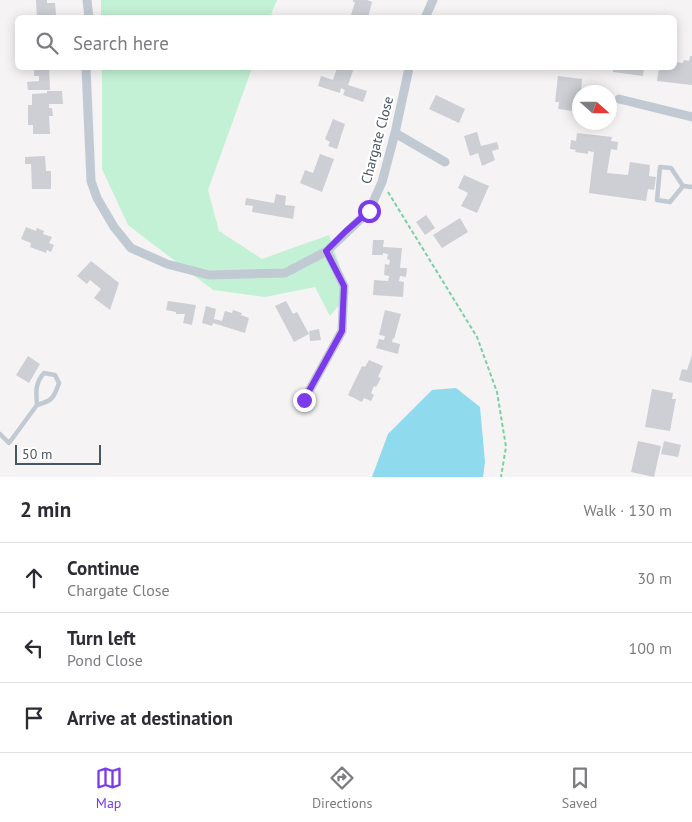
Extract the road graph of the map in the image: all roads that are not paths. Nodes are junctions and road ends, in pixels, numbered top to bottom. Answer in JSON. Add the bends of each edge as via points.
{"nodes":[{"id":1,"x":88,"y":0,"type":"edge"},
{"id":2,"x":433,"y":0,"type":"edge"},
{"id":3,"x":89,"y":15,"type":"edge"},
{"id":4,"x":426,"y":15,"type":"edge"},
{"id":5,"x":86,"y":70,"type":"edge"},
{"id":6,"x":409,"y":70,"type":"edge"},
{"id":7,"x":618,"y":99,"type":"dead end"},
{"id":8,"x":692,"y":117,"type":"edge"},
{"id":9,"x":395,"y":133,"type":"junction"},
{"id":10,"x":445,"y":162,"type":"dead end"},
{"id":11,"x":683,"y":186,"type":"junction"},
{"id":12,"x":692,"y":187,"type":"edge"},
{"id":13,"x":326,"y":251,"type":"junction"},
{"id":14,"x":304,"y":400,"type":"dead end"},
{"id":15,"x":37,"y":404,"type":"junction"},
{"id":16,"x":0,"y":434,"type":"edge"}],
"edges":[{"from":1,"to":3,"type":"street"},
{"from":2,"to":4,"type":"street"},
{"from":5,"to":13,"type":"street","name":"Chargate Close","via":[[91,181],[114,227],[131,248],[167,264],[208,275],[285,273]]},
{"from":6,"to":9,"type":"street","name":"Chargate Close"},
{"from":7,"to":8,"type":"street"},
{"from":9,"to":10,"type":"street"},
{"from":9,"to":13,"type":"street","name":"Chargate Close","via":[[382,182],[369,211]]},
{"from":11,"to":11,"type":"lane","via":[[671,168],[660,167],[657,200],[670,202]]},
{"from":11,"to":12,"type":"lane"},
{"from":13,"to":14,"type":"street","via":[[344,286],[342,331]]},
{"from":15,"to":15,"type":"lane","via":[[39,380],[44,373],[55,375],[59,383],[55,394],[48,402]]},
{"from":15,"to":16,"type":"lane","via":[[9,443]]}]}
